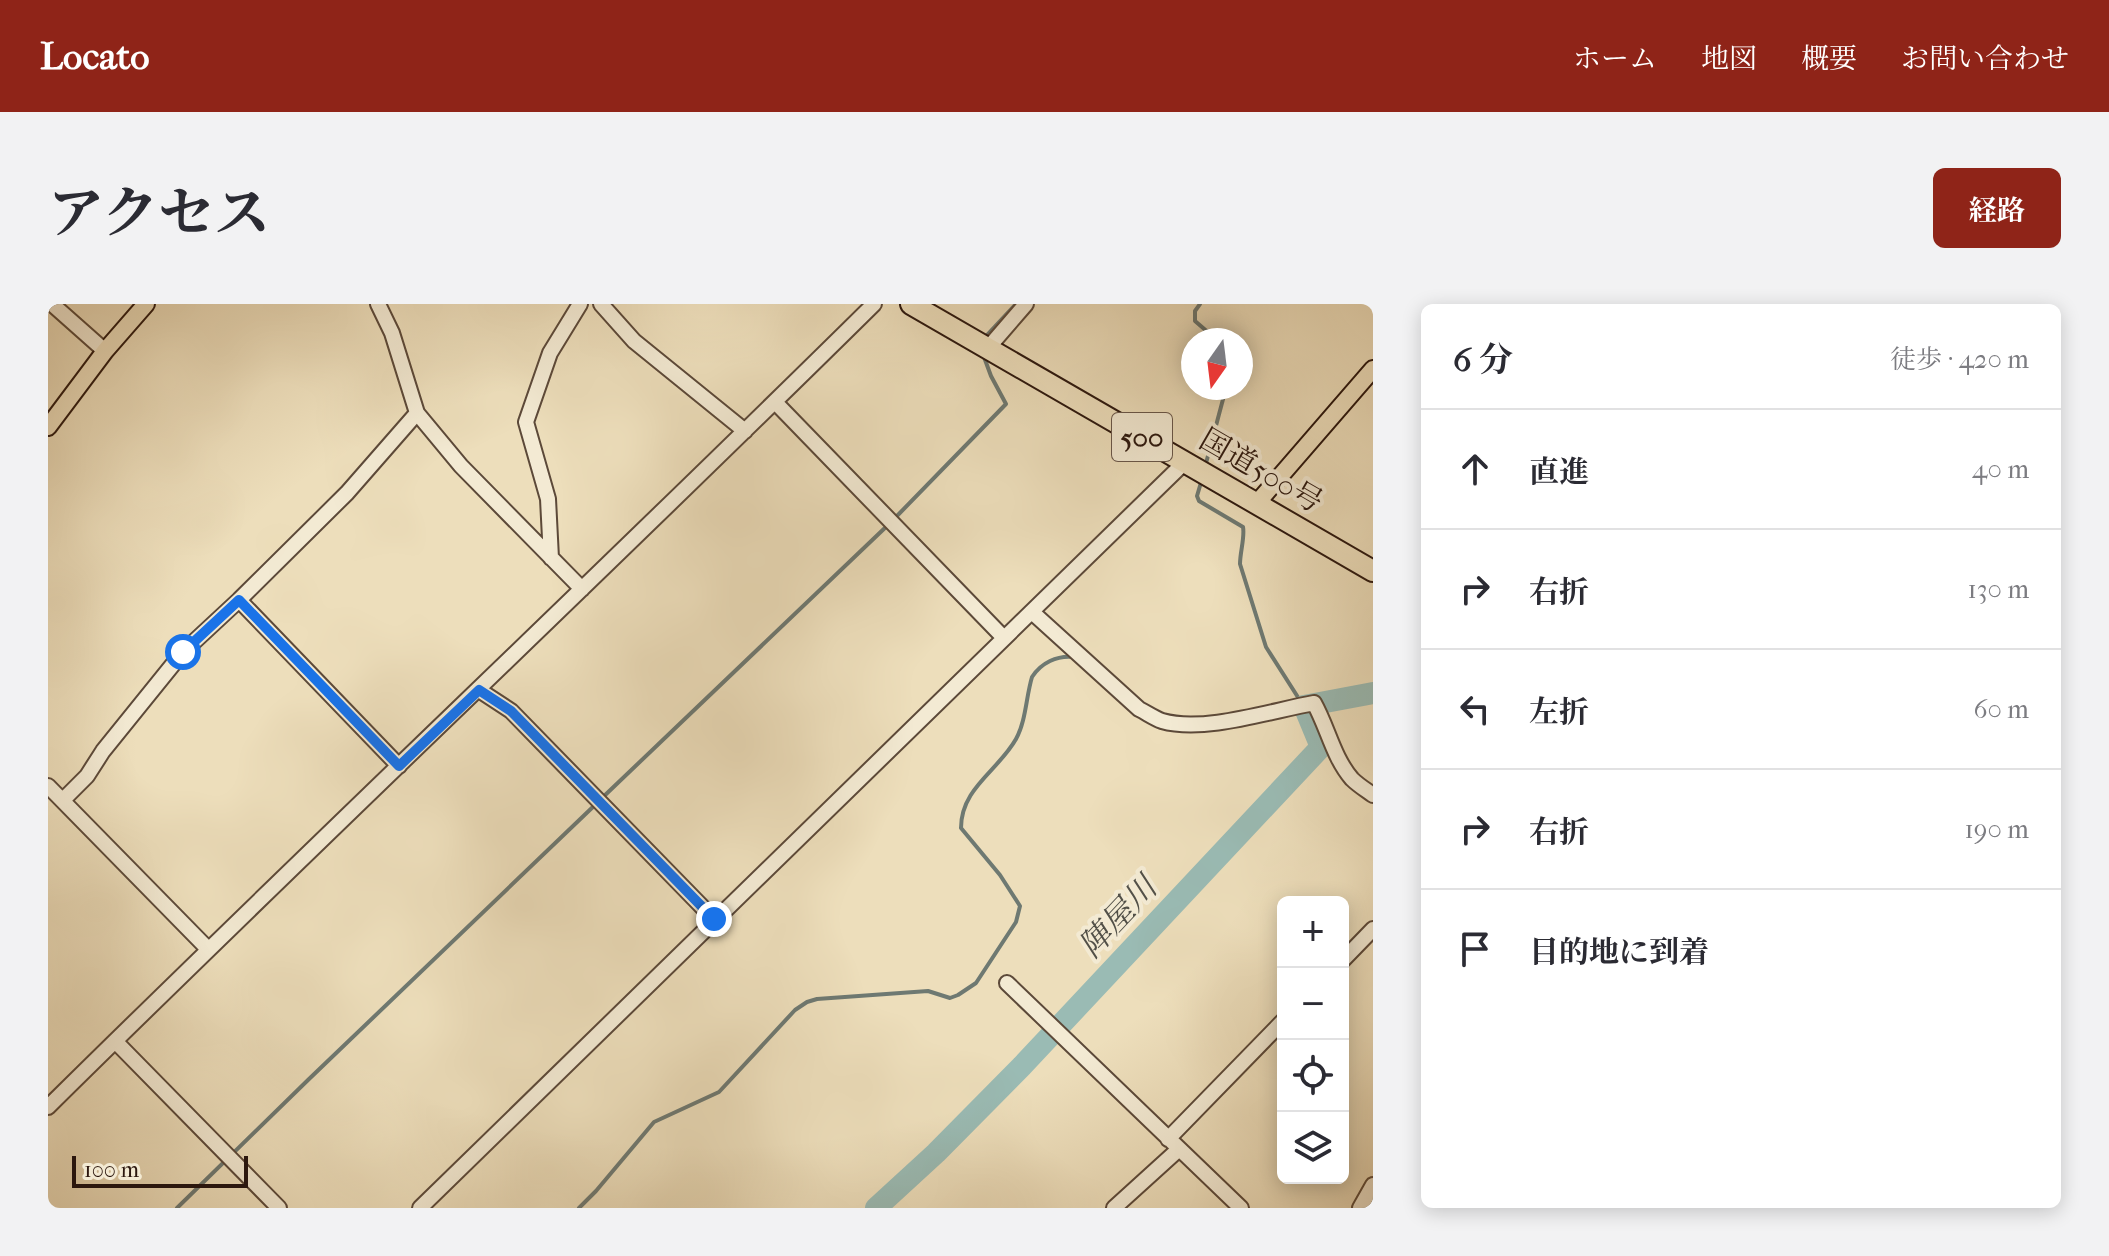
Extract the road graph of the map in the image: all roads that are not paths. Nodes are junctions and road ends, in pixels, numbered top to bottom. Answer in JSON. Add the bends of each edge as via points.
{"nodes":[{"id":1,"x":52,"y":304,"type":"edge"},
{"id":2,"x":146,"y":304,"type":"edge"},
{"id":3,"x":378,"y":304,"type":"edge"},
{"id":4,"x":580,"y":304,"type":"edge"},
{"id":5,"x":601,"y":304,"type":"edge"},
{"id":6,"x":874,"y":304,"type":"edge"},
{"id":7,"x":911,"y":304,"type":"edge"},
{"id":8,"x":1026,"y":304,"type":"edge"},
{"id":9,"x":988,"y":348,"type":"junction"},
{"id":10,"x":105,"y":351,"type":"junction"},
{"id":11,"x":1373,"y":369,"type":"edge"},
{"id":12,"x":775,"y":402,"type":"junction"},
{"id":13,"x":417,"y":413,"type":"junction"},
{"id":14,"x":48,"y":427,"type":"edge"},
{"id":15,"x":745,"y":431,"type":"junction"},
{"id":16,"x":1185,"y":462,"type":"junction"},
{"id":17,"x":1257,"y":503,"type":"junction"},
{"id":18,"x":551,"y":558,"type":"junction"},
{"id":19,"x":1373,"y":571,"type":"edge"},
{"id":20,"x":582,"y":589,"type":"junction"},
{"id":21,"x":239,"y":600,"type":"junction"},
{"id":22,"x":1032,"y":612,"type":"junction"},
{"id":23,"x":1004,"y":638,"type":"junction"},
{"id":24,"x":479,"y":690,"type":"junction"},
{"id":25,"x":399,"y":766,"type":"junction"},
{"id":26,"x":48,"y":786,"type":"edge"},
{"id":27,"x":1373,"y":795,"type":"edge"},
{"id":28,"x":63,"y":800,"type":"junction"},
{"id":29,"x":714,"y":919,"type":"junction"},
{"id":30,"x":1373,"y":929,"type":"edge"},
{"id":31,"x":208,"y":949,"type":"junction"},
{"id":32,"x":1349,"y":954,"type":"edge"},
{"id":33,"x":1007,"y":983,"type":"dead end"},
{"id":34,"x":1277,"y":1028,"type":"edge"},
{"id":35,"x":115,"y":1041,"type":"junction"},
{"id":36,"x":48,"y":1107,"type":"edge"},
{"id":37,"x":1173,"y":1144,"type":"junction"},
{"id":38,"x":1373,"y":1185,"type":"edge"},
{"id":39,"x":279,"y":1208,"type":"edge"},
{"id":40,"x":420,"y":1208,"type":"edge"},
{"id":41,"x":1114,"y":1208,"type":"edge"},
{"id":42,"x":1241,"y":1208,"type":"edge"},
{"id":43,"x":1360,"y":1208,"type":"edge"}],
"edges":[{"from":1,"to":10,"type":"street"},
{"from":2,"to":10,"type":"main road"},
{"from":3,"to":13,"type":"street"},
{"from":4,"to":18,"type":"street","via":[[550,353],[526,422],[548,499]]},
{"from":5,"to":15,"type":"street","via":[[634,341]]},
{"from":6,"to":12,"type":"street"},
{"from":7,"to":9,"type":"highway","name":"国道500号","number":"500"},
{"from":8,"to":9,"type":"street"},
{"from":9,"to":16,"type":"highway","name":"国道500号","number":"500"},
{"from":10,"to":14,"type":"main road"},
{"from":11,"to":17,"type":"main road"},
{"from":12,"to":15,"type":"street"},
{"from":12,"to":23,"type":"street"},
{"from":13,"to":18,"type":"street"},
{"from":13,"to":21,"type":"street","via":[[347,493]]},
{"from":15,"to":20,"type":"street"},
{"from":16,"to":17,"type":"highway","name":"国道500号","number":"500"},
{"from":16,"to":22,"type":"street"},
{"from":17,"to":19,"type":"highway","name":"国道500号","number":"500"},
{"from":18,"to":20,"type":"street"},
{"from":20,"to":24,"type":"street"},
{"from":21,"to":25,"type":"street"},
{"from":21,"to":28,"type":"street","via":[[183,652]]},
{"from":22,"to":23,"type":"street"},
{"from":22,"to":27,"type":"street","via":[[1139,709],[1160,720],[1184,725],[1216,722],[1314,703],[1336,755],[1353,780]]},
{"from":23,"to":29,"type":"street"},
{"from":24,"to":25,"type":"street"},
{"from":24,"to":29,"type":"street","via":[[511,711]]},
{"from":25,"to":31,"type":"street"},
{"from":26,"to":28,"type":"street"},
{"from":28,"to":31,"type":"street"},
{"from":29,"to":40,"type":"street"},
{"from":30,"to":32,"type":"street"},
{"from":31,"to":35,"type":"street"},
{"from":33,"to":37,"type":"street"},
{"from":34,"to":37,"type":"street"},
{"from":35,"to":36,"type":"street"},
{"from":35,"to":39,"type":"street"},
{"from":37,"to":41,"type":"street"},
{"from":37,"to":42,"type":"street"},
{"from":38,"to":43,"type":"street"}]}
